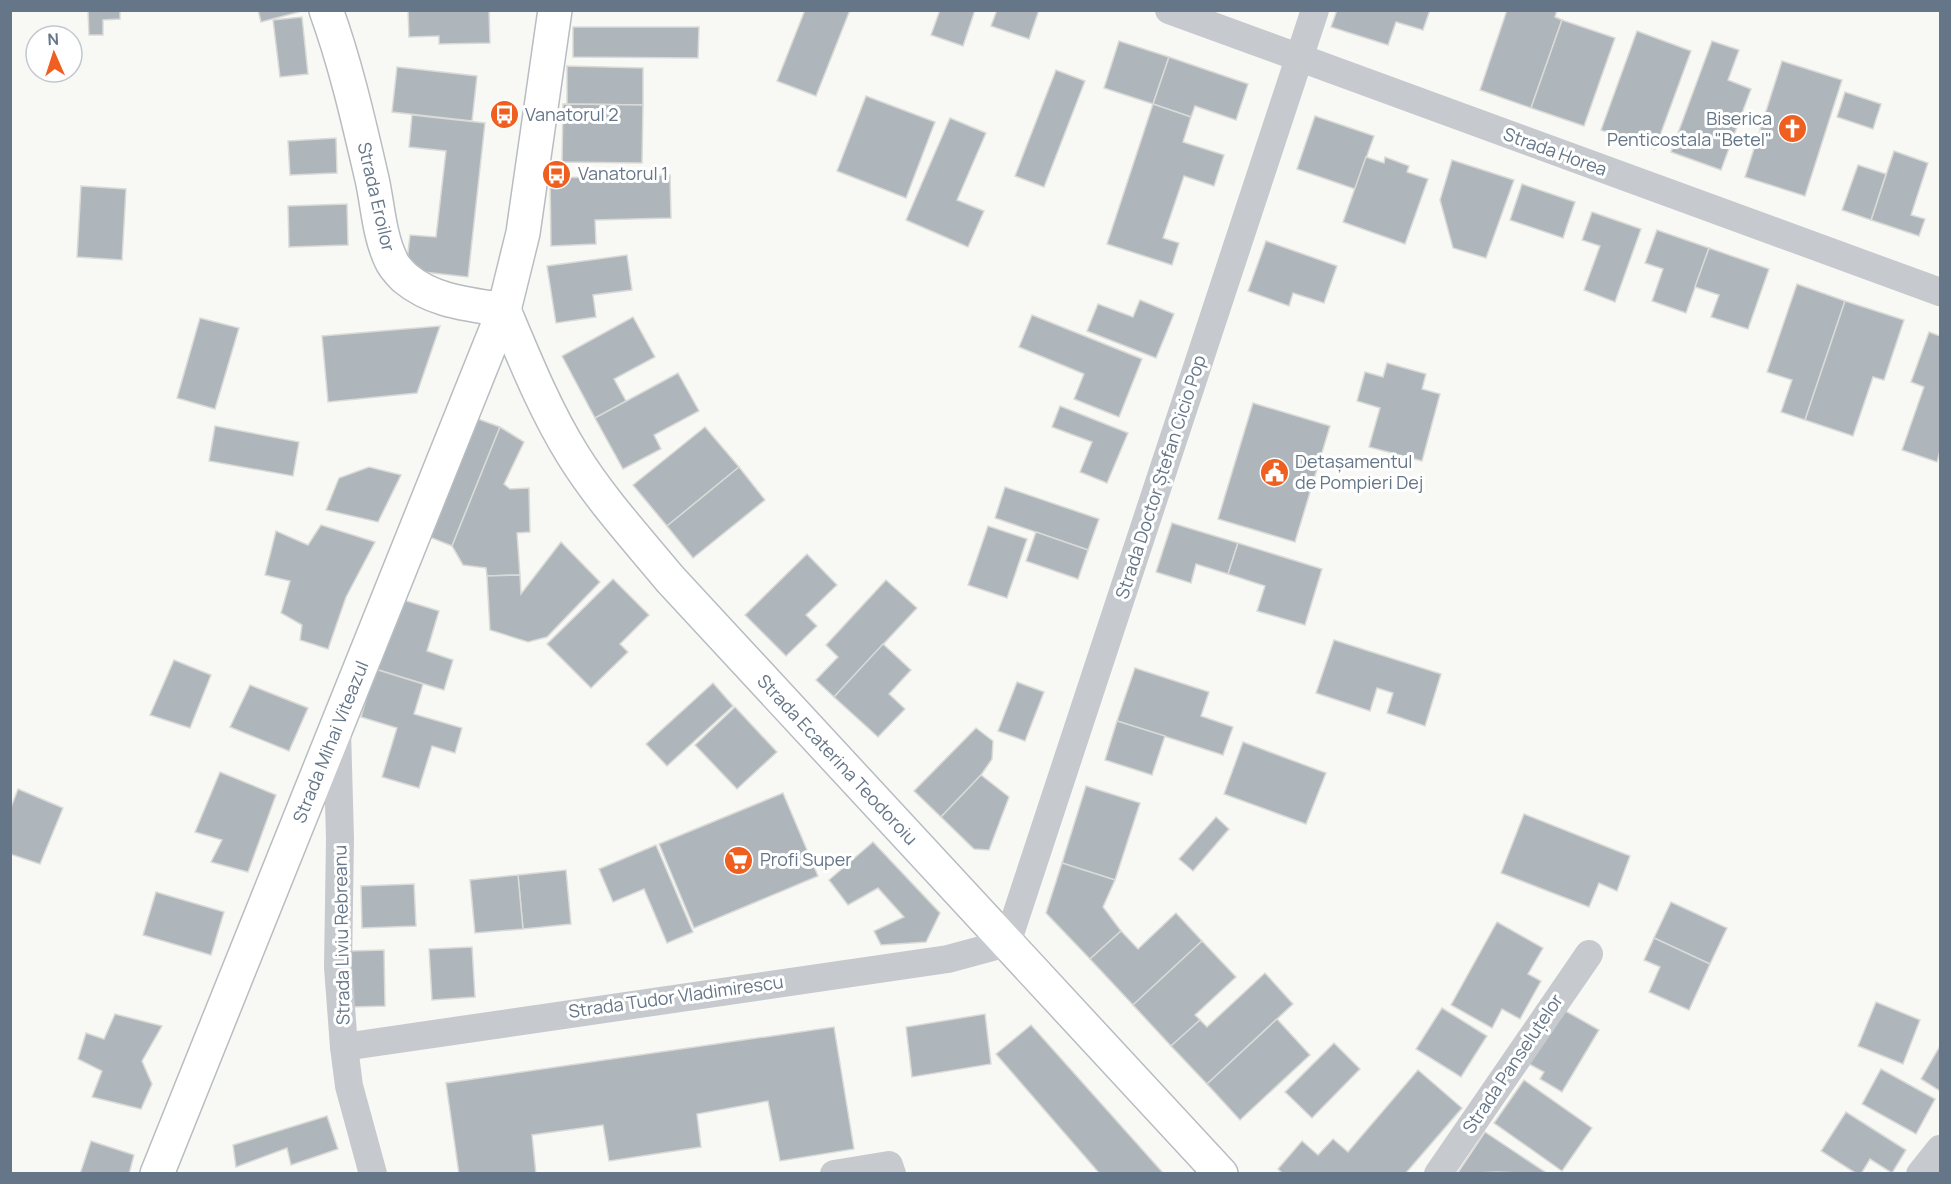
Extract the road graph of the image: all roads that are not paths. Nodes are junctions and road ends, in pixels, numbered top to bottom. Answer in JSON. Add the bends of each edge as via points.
{"nodes":[{"id":1,"x":326,"y":10,"type":"edge"},
{"id":2,"x":555,"y":10,"type":"edge"},
{"id":3,"x":1169,"y":10,"type":"edge"},
{"id":4,"x":1315,"y":10,"type":"edge"},
{"id":5,"x":1300,"y":59,"type":"junction"},
{"id":6,"x":1941,"y":292,"type":"edge"},
{"id":7,"x":504,"y":310,"type":"junction"},
{"id":8,"x":336,"y":728,"type":"junction"},
{"id":9,"x":1007,"y":943,"type":"junction"},
{"id":10,"x":1589,"y":954,"type":"dead end"},
{"id":11,"x":344,"y":1047,"type":"junction"},
{"id":12,"x":1941,"y":1149,"type":"edge"},
{"id":13,"x":157,"y":1173,"type":"edge"},
{"id":14,"x":373,"y":1173,"type":"edge"},
{"id":15,"x":834,"y":1173,"type":"edge"},
{"id":16,"x":892,"y":1173,"type":"edge"},
{"id":17,"x":1221,"y":1173,"type":"edge"},
{"id":18,"x":1438,"y":1173,"type":"edge"},
{"id":19,"x":1920,"y":1173,"type":"edge"}],
"edges":[{"from":1,"to":7,"type":"main road","name":"Strada Eroilor","via":[[350,90],[391,261],[425,292],[449,301]]},
{"from":2,"to":7,"type":"main road","name":"Strada Mihai Viteazul","via":[[523,233]]},
{"from":3,"to":5,"type":"street","name":"Strada Horea"},
{"from":4,"to":5,"type":"street","name":"Strada Doctor Ștefan Cicio Pop"},
{"from":5,"to":6,"type":"street","name":"Strada Horea"},
{"from":5,"to":9,"type":"street","name":"Strada Doctor Ștefan Cicio Pop"},
{"from":7,"to":8,"type":"main road","name":"Strada Mihai Viteazul"},
{"from":7,"to":9,"type":"main road","name":"Strada Ecaterina Teodoroiu","via":[[547,410],[615,513],[670,579]]},
{"from":8,"to":11,"type":"street","name":"Strada Liviu Rebreanu","via":[[340,838],[338,967]]},
{"from":8,"to":13,"type":"main road","name":"Strada Mihai Viteazul"},
{"from":9,"to":11,"type":"street","name":"Strada Tudor Vladimirescu","via":[[948,959]]},
{"from":9,"to":17,"type":"main road","name":"Strada Ecaterina Teodoroiu"},
{"from":10,"to":18,"type":"street","name":"Strada Panseluțelor"},
{"from":11,"to":14,"type":"street","name":"Strada Liviu Rebreanu","via":[[349,1086]]},
{"from":12,"to":19,"type":"street"},
{"from":15,"to":16,"type":"street","via":[[889,1165]]}]}
